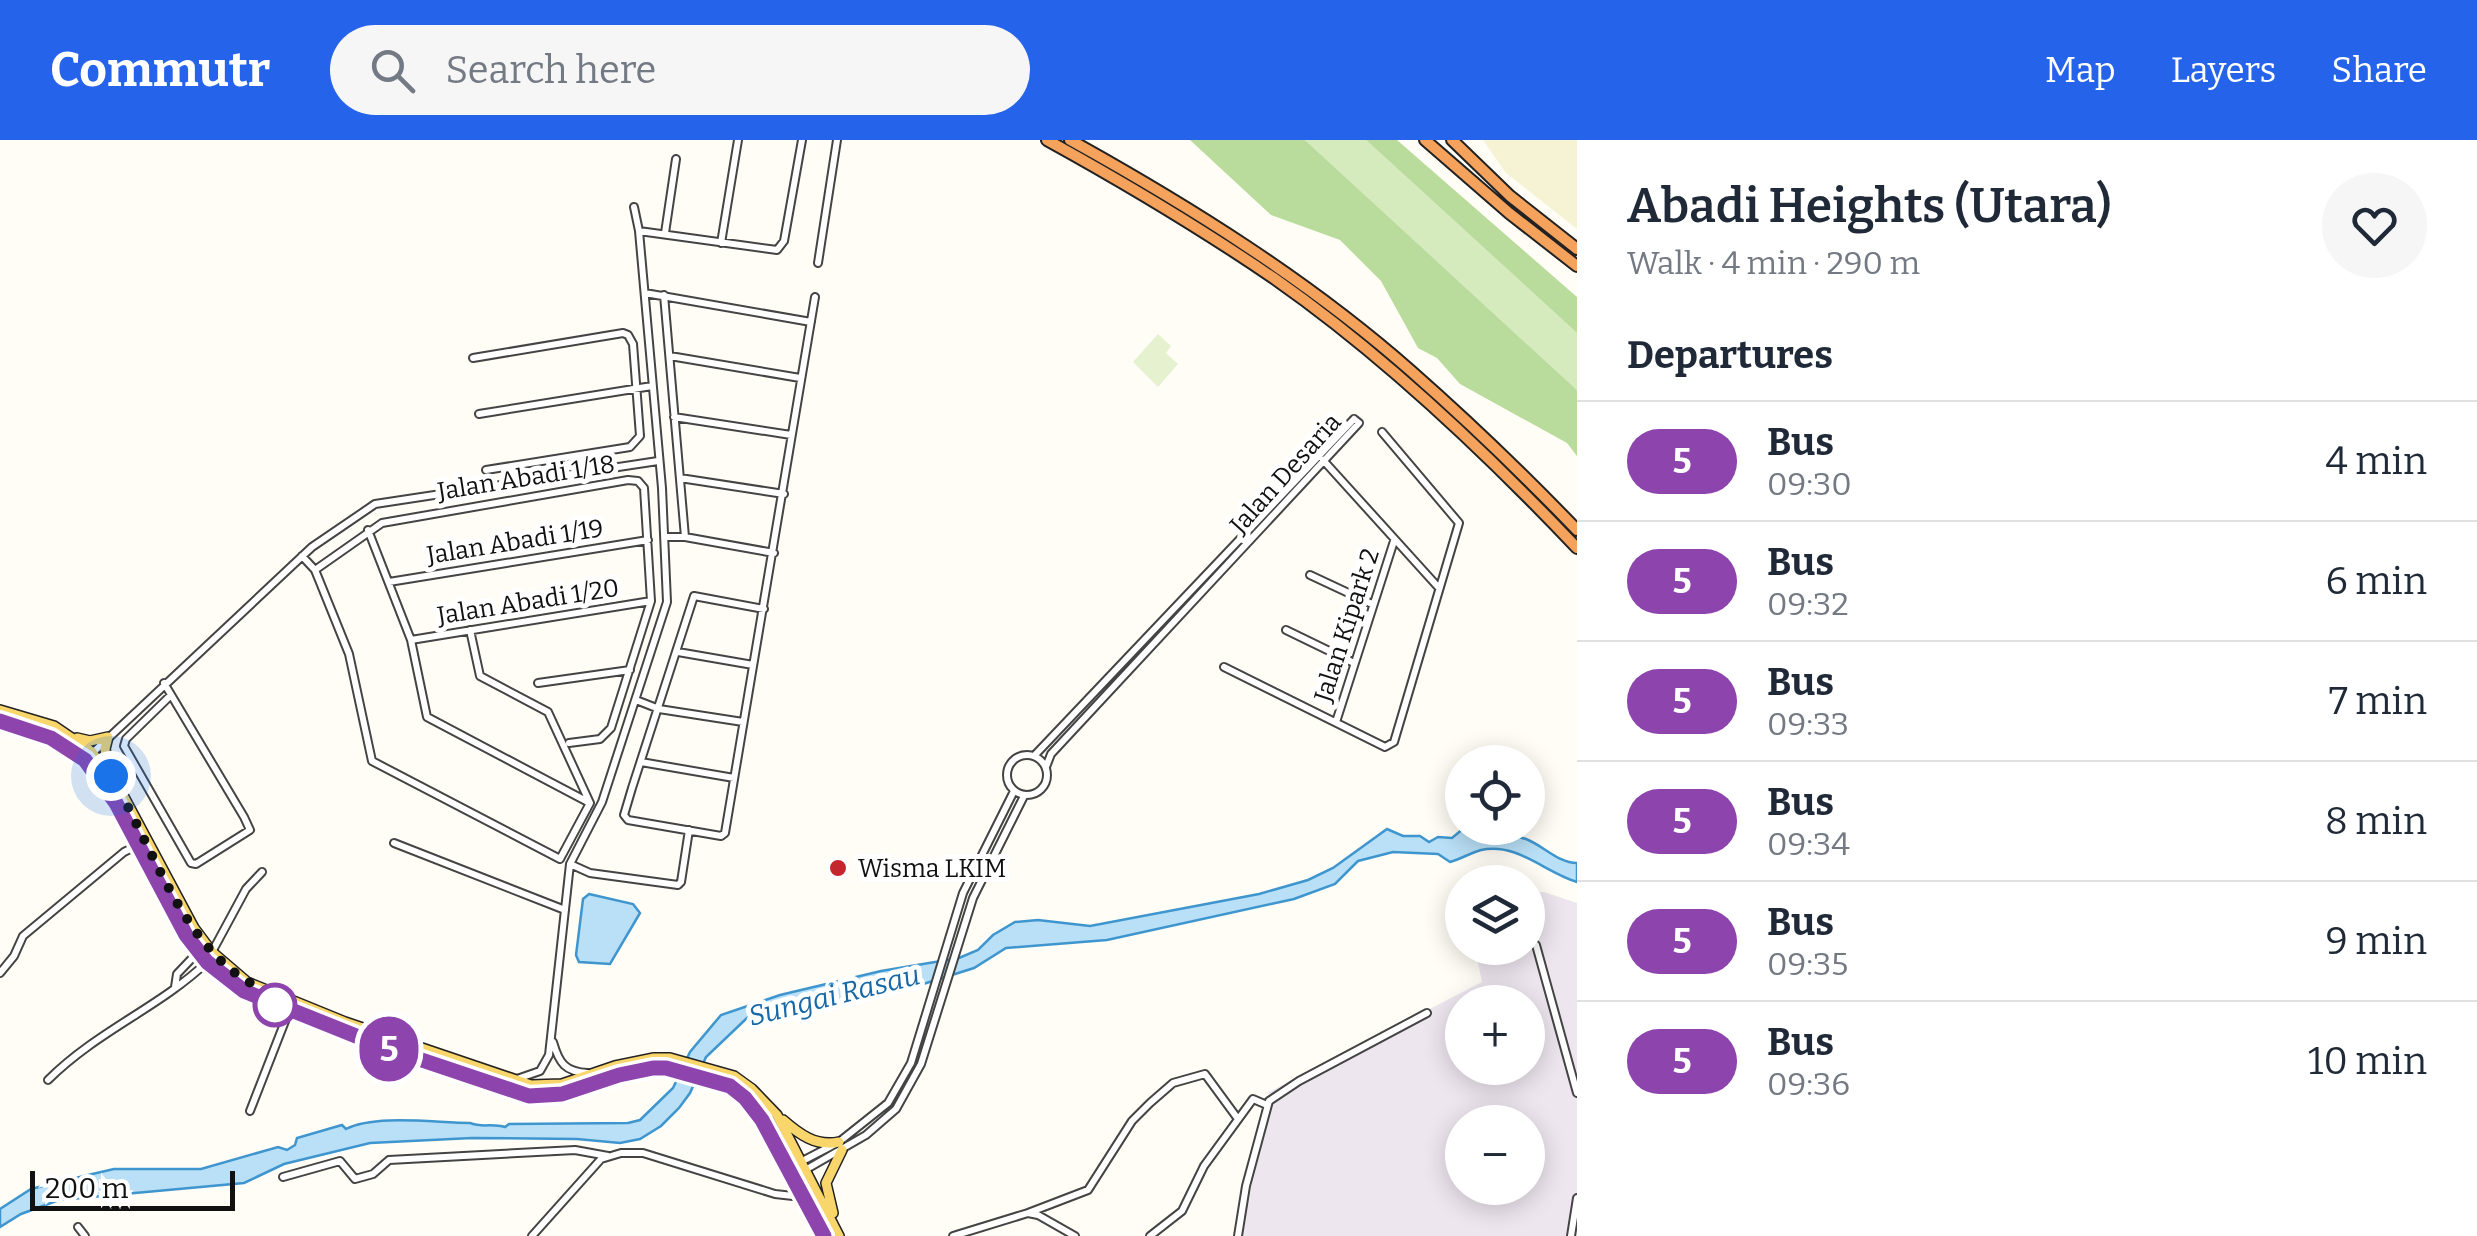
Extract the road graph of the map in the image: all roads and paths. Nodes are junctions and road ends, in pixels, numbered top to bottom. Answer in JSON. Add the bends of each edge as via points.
{"nodes":[{"id":1,"x":738,"y":140,"type":"edge"},
{"id":2,"x":802,"y":140,"type":"edge"},
{"id":3,"x":837,"y":140,"type":"edge"},
{"id":4,"x":1048,"y":140,"type":"edge"},
{"id":5,"x":1070,"y":140,"type":"edge"},
{"id":6,"x":1425,"y":140,"type":"edge"},
{"id":7,"x":1452,"y":140,"type":"edge"},
{"id":8,"x":676,"y":159,"type":"dead end"},
{"id":9,"x":634,"y":207,"type":"dead end"},
{"id":10,"x":640,"y":230,"type":"junction"},
{"id":11,"x":665,"y":234,"type":"junction"},
{"id":12,"x":721,"y":243,"type":"junction"},
{"id":13,"x":1577,"y":249,"type":"edge"},
{"id":14,"x":818,"y":263,"type":"dead end"},
{"id":15,"x":1577,"y":266,"type":"edge"},
{"id":16,"x":649,"y":293,"type":"junction"},
{"id":17,"x":664,"y":295,"type":"junction"},
{"id":18,"x":815,"y":297,"type":"dead end"},
{"id":19,"x":811,"y":322,"type":"junction"},
{"id":20,"x":670,"y":356,"type":"junction"},
{"id":21,"x":472,"y":358,"type":"dead end"},
{"id":22,"x":800,"y":378,"type":"junction"},
{"id":23,"x":652,"y":386,"type":"junction"},
{"id":24,"x":635,"y":388,"type":"junction"},
{"id":25,"x":480,"y":414,"type":"dead end"},
{"id":26,"x":674,"y":417,"type":"junction"},
{"id":27,"x":1382,"y":432,"type":"dead end"},
{"id":28,"x":790,"y":434,"type":"junction"},
{"id":29,"x":1322,"y":459,"type":"junction"},
{"id":30,"x":658,"y":461,"type":"junction"},
{"id":31,"x":486,"y":470,"type":"dead end"},
{"id":32,"x":680,"y":478,"type":"junction"},
{"id":33,"x":784,"y":494,"type":"junction"},
{"id":34,"x":368,"y":530,"type":"junction"},
{"id":35,"x":1577,"y":530,"type":"edge"},
{"id":36,"x":685,"y":536,"type":"junction"},
{"id":37,"x":666,"y":537,"type":"junction"},
{"id":38,"x":648,"y":540,"type":"junction"},
{"id":39,"x":1394,"y":541,"type":"junction"},
{"id":40,"x":1577,"y":548,"type":"edge"},
{"id":41,"x":774,"y":553,"type":"junction"},
{"id":42,"x":302,"y":556,"type":"junction"},
{"id":43,"x":315,"y":570,"type":"junction"},
{"id":44,"x":1310,"y":574,"type":"dead end"},
{"id":45,"x":389,"y":582,"type":"junction"},
{"id":46,"x":1439,"y":588,"type":"junction"},
{"id":47,"x":651,"y":601,"type":"junction"},
{"id":48,"x":1372,"y":604,"type":"junction"},
{"id":49,"x":764,"y":608,"type":"junction"},
{"id":50,"x":470,"y":630,"type":"junction"},
{"id":51,"x":1286,"y":630,"type":"dead end"},
{"id":52,"x":411,"y":640,"type":"junction"},
{"id":53,"x":678,"y":652,"type":"junction"},
{"id":54,"x":1354,"y":663,"type":"junction"},
{"id":55,"x":753,"y":665,"type":"junction"},
{"id":56,"x":1224,"y":667,"type":"dead end"},
{"id":57,"x":630,"y":670,"type":"junction"},
{"id":58,"x":164,"y":683,"type":"junction"},
{"id":59,"x":538,"y":683,"type":"dead end"},
{"id":60,"x":171,"y":695,"type":"junction"},
{"id":61,"x":636,"y":700,"type":"junction"},
{"id":62,"x":659,"y":709,"type":"junction"},
{"id":63,"x":0,"y":710,"type":"edge"},
{"id":64,"x":0,"y":721,"type":"edge"},
{"id":65,"x":743,"y":722,"type":"junction"},
{"id":66,"x":1336,"y":722,"type":"junction"},
{"id":67,"x":70,"y":734,"type":"junction"},
{"id":68,"x":108,"y":736,"type":"junction"},
{"id":69,"x":570,"y":742,"type":"dead end"},
{"id":70,"x":89,"y":756,"type":"junction"},
{"id":71,"x":1034,"y":756,"type":"junction"},
{"id":72,"x":641,"y":762,"type":"junction"},
{"id":73,"x":1046,"y":767,"type":"junction"},
{"id":74,"x":111,"y":776,"type":"junction"},
{"id":75,"x":734,"y":778,"type":"junction"},
{"id":76,"x":1014,"y":791,"type":"junction"},
{"id":77,"x":1024,"y":796,"type":"junction"},
{"id":78,"x":590,"y":803,"type":"junction"},
{"id":79,"x":689,"y":830,"type":"junction"},
{"id":80,"x":394,"y":843,"type":"dead end"},
{"id":81,"x":136,"y":846,"type":"junction"},
{"id":82,"x":570,"y":864,"type":"junction"},
{"id":83,"x":262,"y":872,"type":"dead end"},
{"id":84,"x":566,"y":910,"type":"junction"},
{"id":85,"x":198,"y":952,"type":"junction"},
{"id":86,"x":209,"y":957,"type":"junction"},
{"id":87,"x":1542,"y":965,"type":"edge"},
{"id":88,"x":0,"y":972,"type":"edge"},
{"id":89,"x":175,"y":987,"type":"junction"},
{"id":90,"x":289,"y":1011,"type":"junction"},
{"id":91,"x":1427,"y":1013,"type":"dead end"},
{"id":92,"x":553,"y":1041,"type":"junction"},
{"id":93,"x":668,"y":1063,"type":"junction"},
{"id":94,"x":596,"y":1073,"type":"junction"},
{"id":95,"x":716,"y":1075,"type":"junction"},
{"id":96,"x":48,"y":1080,"type":"dead end"},
{"id":97,"x":511,"y":1080,"type":"junction"},
{"id":98,"x":1577,"y":1093,"type":"edge"},
{"id":99,"x":1267,"y":1105,"type":"junction"},
{"id":100,"x":250,"y":1112,"type":"dead end"},
{"id":101,"x":777,"y":1115,"type":"junction"},
{"id":102,"x":1238,"y":1119,"type":"junction"},
{"id":103,"x":840,"y":1146,"type":"junction"},
{"id":104,"x":608,"y":1156,"type":"junction"},
{"id":105,"x":804,"y":1166,"type":"junction"},
{"id":106,"x":788,"y":1174,"type":"junction"},
{"id":107,"x":283,"y":1176,"type":"dead end"},
{"id":108,"x":814,"y":1186,"type":"junction"},
{"id":109,"x":799,"y":1194,"type":"junction"},
{"id":110,"x":1577,"y":1198,"type":"edge"},
{"id":111,"x":1028,"y":1213,"type":"junction"},
{"id":112,"x":1576,"y":1216,"type":"edge"},
{"id":113,"x":78,"y":1227,"type":"dead end"},
{"id":114,"x":86,"y":1236,"type":"edge"},
{"id":115,"x":532,"y":1236,"type":"edge"},
{"id":116,"x":824,"y":1236,"type":"edge"},
{"id":117,"x":839,"y":1236,"type":"edge"},
{"id":118,"x":953,"y":1236,"type":"edge"},
{"id":119,"x":1075,"y":1236,"type":"edge"},
{"id":120,"x":1150,"y":1236,"type":"edge"},
{"id":121,"x":1238,"y":1236,"type":"edge"},
{"id":122,"x":1570,"y":1236,"type":"edge"}],
"edges":[{"from":1,"to":12,"type":"street"},
{"from":2,"to":12,"type":"street","via":[[781,247]]},
{"from":3,"to":14,"type":"street"},
{"from":4,"to":40,"type":"highway","via":[[1276,280],[1403,380]]},
{"from":5,"to":35,"type":"highway","via":[[1297,282],[1410,369]]},
{"from":6,"to":15,"type":"highway"},
{"from":7,"to":13,"type":"highway"},
{"from":8,"to":11,"type":"street"},
{"from":9,"to":10,"type":"street"},
{"from":10,"to":11,"type":"street"},
{"from":10,"to":16,"type":"street"},
{"from":11,"to":12,"type":"street"},
{"from":16,"to":17,"type":"street"},
{"from":16,"to":23,"type":"street"},
{"from":17,"to":19,"type":"street"},
{"from":17,"to":20,"type":"street"},
{"from":18,"to":19,"type":"street"},
{"from":19,"to":22,"type":"street"},
{"from":20,"to":22,"type":"street"},
{"from":20,"to":26,"type":"street"},
{"from":21,"to":24,"type":"street","via":[[622,333],[633,344]]},
{"from":22,"to":28,"type":"street"},
{"from":23,"to":24,"type":"street"},
{"from":23,"to":30,"type":"street"},
{"from":24,"to":25,"type":"street"},
{"from":24,"to":31,"type":"street","via":[[640,436],[630,448]]},
{"from":26,"to":28,"type":"street"},
{"from":26,"to":32,"type":"street"},
{"from":27,"to":46,"type":"street","via":[[1459,523]]},
{"from":28,"to":33,"type":"street"},
{"from":29,"to":29,"type":"street","name":"Jalan Desaria","via":[[1354,419],[1360,424]]},
{"from":29,"to":39,"type":"street"},
{"from":29,"to":71,"type":"street","name":"Jalan Desaria"},
{"from":29,"to":73,"type":"street","name":"Jalan Desaria"},
{"from":30,"to":37,"type":"street"},
{"from":30,"to":42,"type":"street","via":[[386,501]]},
{"from":32,"to":33,"type":"street"},
{"from":32,"to":36,"type":"street"},
{"from":33,"to":41,"type":"street"},
{"from":34,"to":38,"type":"street","name":"Jalan Abadi 1/18","via":[[382,522],[633,480],[644,488]]},
{"from":34,"to":43,"type":"street","name":"Jalan Abadi 1/18"},
{"from":34,"to":45,"type":"street"},
{"from":36,"to":37,"type":"street"},
{"from":36,"to":41,"type":"street"},
{"from":37,"to":61,"type":"street","via":[[668,602]]},
{"from":38,"to":45,"type":"street","name":"Jalan Abadi 1/19"},
{"from":38,"to":47,"type":"street","name":"Jalan Abadi 1/18"},
{"from":39,"to":46,"type":"street"},
{"from":39,"to":48,"type":"street","name":"Jalan Kipark 2"},
{"from":41,"to":49,"type":"street"},
{"from":42,"to":43,"type":"street"},
{"from":42,"to":58,"type":"street"},
{"from":43,"to":78,"type":"street","via":[[349,654],[372,761],[560,858]]},
{"from":44,"to":48,"type":"street"},
{"from":45,"to":52,"type":"street"},
{"from":46,"to":66,"type":"street","via":[[1394,742],[1385,746]]},
{"from":47,"to":50,"type":"street","name":"Jalan Abadi 1/20"},
{"from":47,"to":57,"type":"street","name":"Jalan Abadi 1/18"},
{"from":48,"to":54,"type":"street","name":"Jalan Kipark 2"},
{"from":49,"to":53,"type":"street","via":[[694,596]]},
{"from":49,"to":55,"type":"street"},
{"from":50,"to":52,"type":"street","name":"Jalan Abadi 1/20"},
{"from":50,"to":78,"type":"street","via":[[480,676],[548,712]]},
{"from":51,"to":54,"type":"street"},
{"from":52,"to":78,"type":"street","via":[[427,717]]},
{"from":53,"to":55,"type":"street"},
{"from":53,"to":62,"type":"street"},
{"from":54,"to":66,"type":"street","name":"Jalan Kipark 2"},
{"from":55,"to":65,"type":"street"},
{"from":56,"to":66,"type":"street"},
{"from":57,"to":59,"type":"street"},
{"from":57,"to":69,"type":"street","name":"Jalan Abadi 1/18","via":[[606,735]]},
{"from":58,"to":60,"type":"street"},
{"from":58,"to":68,"type":"street"},
{"from":60,"to":60,"type":"street","via":[[124,746],[193,864],[250,830]]},
{"from":61,"to":62,"type":"street"},
{"from":61,"to":82,"type":"street","via":[[602,802]]},
{"from":62,"to":65,"type":"street"},
{"from":62,"to":72,"type":"street"},
{"from":63,"to":67,"type":"main road"},
{"from":64,"to":70,"type":"main road"},
{"from":65,"to":75,"type":"street"},
{"from":67,"to":68,"type":"main road"},
{"from":67,"to":70,"type":"main road"},
{"from":68,"to":70,"type":"street"},
{"from":68,"to":74,"type":"main road"},
{"from":70,"to":74,"type":"main road"},
{"from":70,"to":81,"type":"main road"},
{"from":71,"to":73,"type":"street"},
{"from":71,"to":76,"type":"street","name":"Jalan Desaria","via":[[1022,755],[1008,767]]},
{"from":72,"to":75,"type":"street"},
{"from":72,"to":79,"type":"street","via":[[624,815]]},
{"from":73,"to":77,"type":"street","name":"Jalan Desaria","via":[[1042,789]]},
{"from":74,"to":86,"type":"main road"},
{"from":75,"to":79,"type":"street","via":[[725,832]]},
{"from":76,"to":77,"type":"street"},
{"from":76,"to":103,"type":"street","name":"Jalan Desaria","via":[[963,893],[911,1063],[888,1103]]},
{"from":77,"to":103,"type":"street","name":"Jalan Desaria","via":[[973,898],[921,1064],[896,1108],[866,1135]]},
{"from":79,"to":82,"type":"street","via":[[681,882],[674,886]]},
{"from":80,"to":84,"type":"street"},
{"from":81,"to":85,"type":"main road"},
{"from":81,"to":88,"type":"street","via":[[28,931]]},
{"from":82,"to":84,"type":"street"},
{"from":83,"to":86,"type":"street"},
{"from":84,"to":92,"type":"street"},
{"from":85,"to":86,"type":"main road"},
{"from":85,"to":89,"type":"street","via":[[177,974]]},
{"from":86,"to":89,"type":"street"},
{"from":86,"to":90,"type":"main road","via":[[244,991]]},
{"from":86,"to":97,"type":"main road","via":[[296,1004]]},
{"from":87,"to":98,"type":"street"},
{"from":89,"to":96,"type":"street","via":[[100,1035]]},
{"from":90,"to":93,"type":"main road","via":[[529,1096],[562,1094]]},
{"from":90,"to":100,"type":"street"},
{"from":91,"to":99,"type":"street"},
{"from":92,"to":94,"type":"street","via":[[566,1068]]},
{"from":92,"to":97,"type":"street","via":[[540,1072]]},
{"from":93,"to":94,"type":"main road","via":[[644,1059]]},
{"from":93,"to":95,"type":"main road"},
{"from":94,"to":97,"type":"main road","via":[[562,1084]]},
{"from":95,"to":101,"type":"main road","via":[[752,1089]]},
{"from":95,"to":106,"type":"main road","via":[[762,1120]]},
{"from":99,"to":102,"type":"street","via":[[1252,1099]]},
{"from":99,"to":121,"type":"street"},
{"from":101,"to":103,"type":"main road","via":[[807,1139]]},
{"from":101,"to":105,"type":"main road"},
{"from":102,"to":111,"type":"street","via":[[1205,1074],[1173,1083],[1132,1120],[1088,1190]]},
{"from":102,"to":120,"type":"street","via":[[1204,1166],[1188,1203]]},
{"from":103,"to":105,"type":"street","name":"Jalan Desaria"},
{"from":103,"to":117,"type":"main road","via":[[826,1182]]},
{"from":104,"to":107,"type":"street","via":[[575,1150],[390,1160],[355,1179],[340,1162]]},
{"from":104,"to":109,"type":"street","via":[[643,1153],[775,1194]]},
{"from":104,"to":115,"type":"street"},
{"from":105,"to":106,"type":"street","name":"Jalan Desaria"},
{"from":105,"to":108,"type":"main road"},
{"from":106,"to":109,"type":"main road"},
{"from":108,"to":109,"type":"street"},
{"from":108,"to":117,"type":"main road"},
{"from":109,"to":116,"type":"main road"},
{"from":110,"to":112,"type":"street"},
{"from":111,"to":118,"type":"street"},
{"from":111,"to":119,"type":"street"},
{"from":112,"to":122,"type":"street"},
{"from":113,"to":114,"type":"street"}]}
